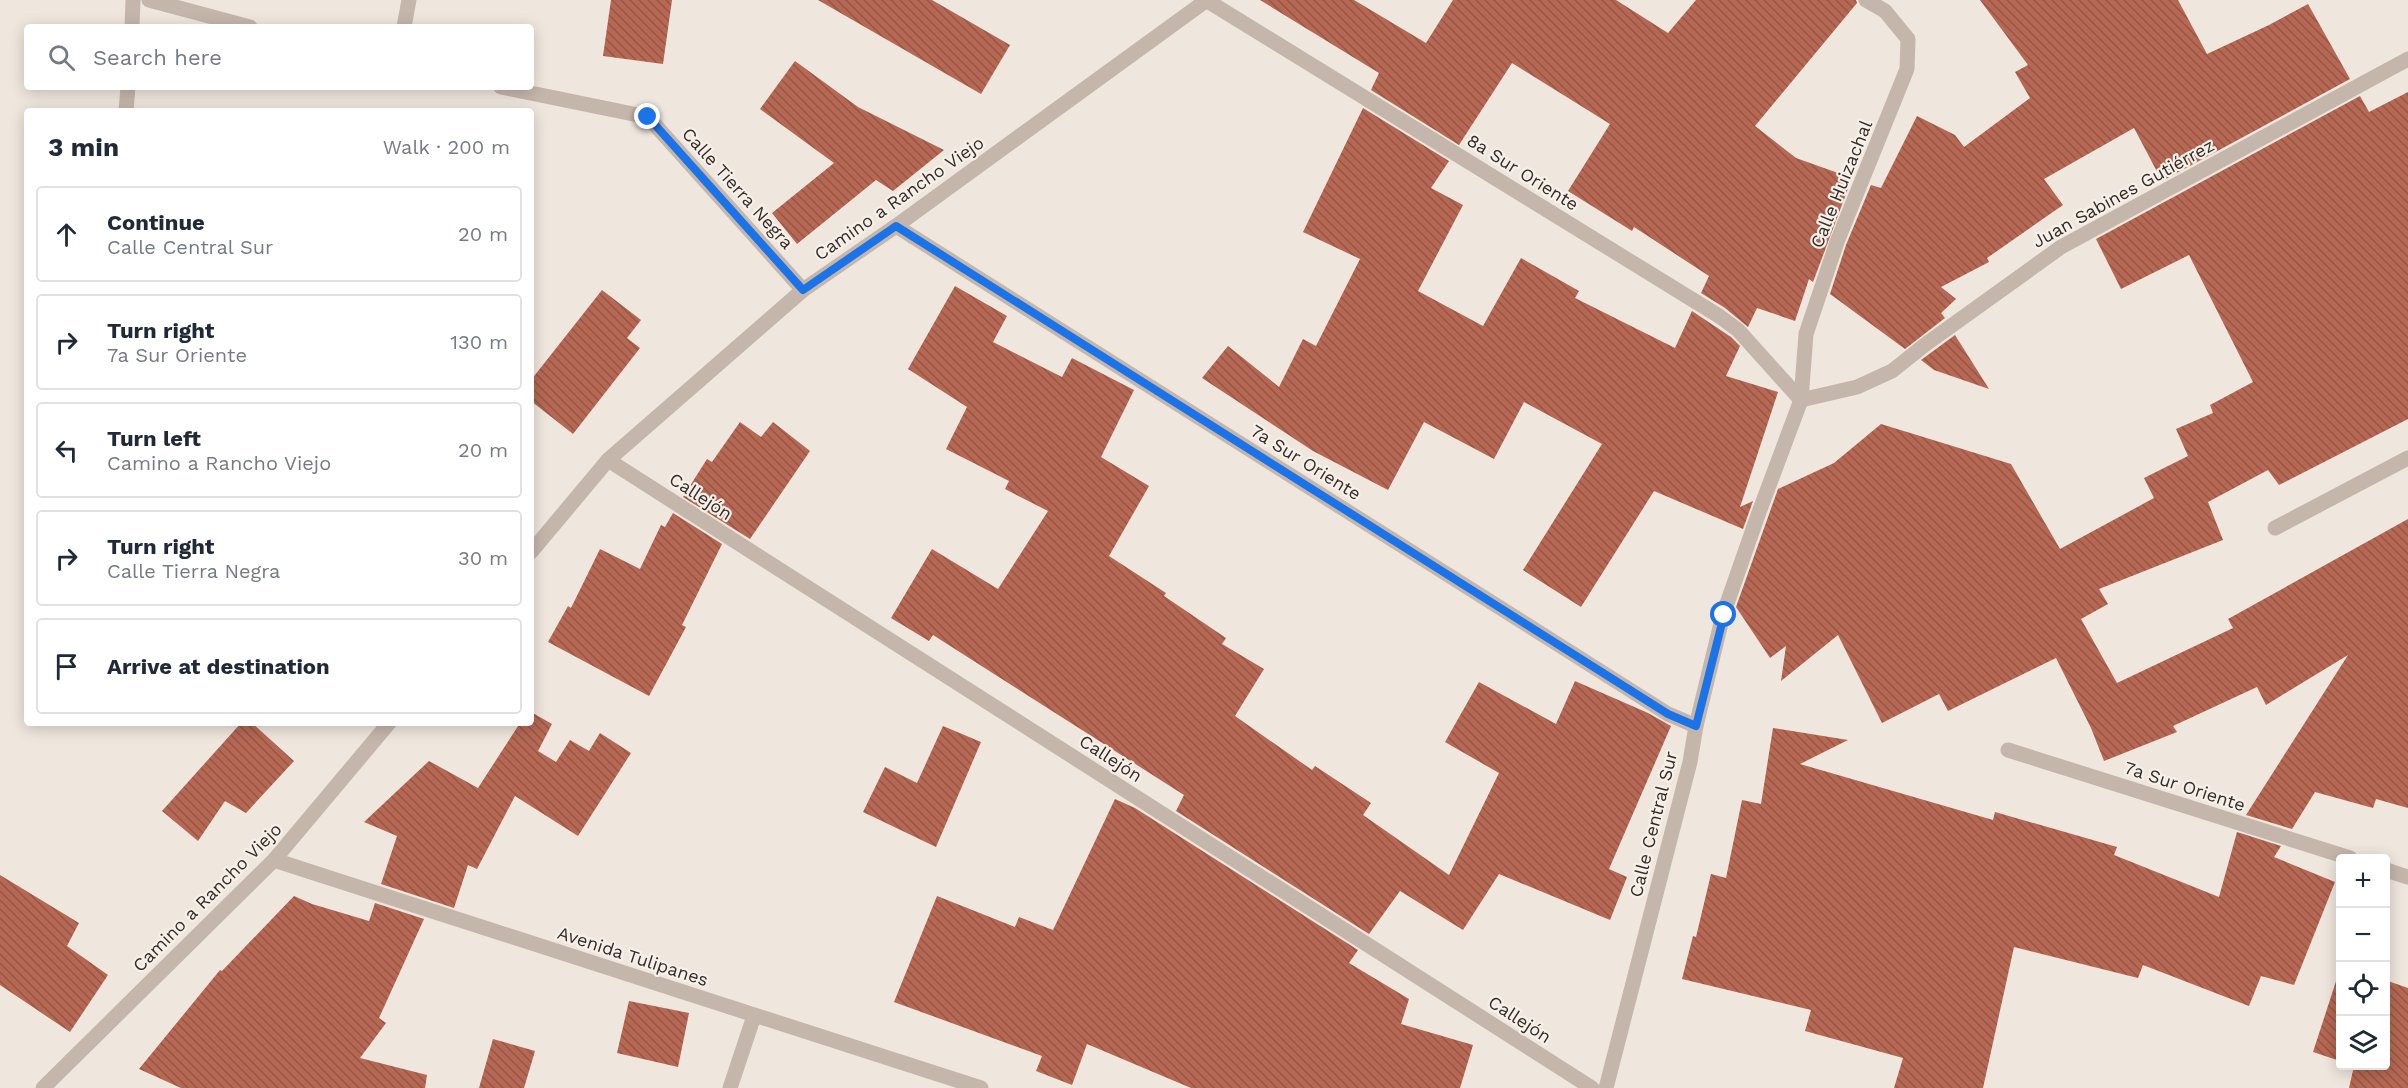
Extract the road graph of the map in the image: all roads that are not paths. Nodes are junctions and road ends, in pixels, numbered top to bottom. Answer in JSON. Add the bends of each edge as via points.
{"nodes":[{"id":1,"x":134,"y":0,"type":"edge"},
{"id":2,"x":149,"y":0,"type":"edge"},
{"id":3,"x":409,"y":0,"type":"edge"},
{"id":4,"x":1206,"y":0,"type":"edge"},
{"id":5,"x":1866,"y":0,"type":"edge"},
{"id":6,"x":132,"y":24,"type":"edge"},
{"id":7,"x":239,"y":24,"type":"edge"},
{"id":8,"x":405,"y":24,"type":"edge"},
{"id":9,"x":2408,"y":59,"type":"edge"},
{"id":10,"x":128,"y":90,"type":"edge"},
{"id":11,"x":516,"y":90,"type":"edge"},
{"id":12,"x":126,"y":108,"type":"edge"},
{"id":13,"x":896,"y":226,"type":"junction"},
{"id":14,"x":803,"y":290,"type":"junction"},
{"id":15,"x":1801,"y":400,"type":"junction"},
{"id":16,"x":2408,"y":458,"type":"edge"},
{"id":17,"x":608,"y":460,"type":"junction"},
{"id":18,"x":2275,"y":528,"type":"dead end"},
{"id":19,"x":534,"y":548,"type":"edge"},
{"id":20,"x":386,"y":726,"type":"edge"},
{"id":21,"x":1696,"y":726,"type":"junction"},
{"id":22,"x":2008,"y":750,"type":"dead end"},
{"id":23,"x":2337,"y":854,"type":"edge"},
{"id":24,"x":274,"y":860,"type":"junction"},
{"id":25,"x":2390,"y":872,"type":"edge"},
{"id":26,"x":2408,"y":877,"type":"edge"},
{"id":27,"x":754,"y":1016,"type":"junction"},
{"id":28,"x":43,"y":1088,"type":"edge"},
{"id":29,"x":730,"y":1088,"type":"edge"},
{"id":30,"x":981,"y":1088,"type":"edge"},
{"id":31,"x":1592,"y":1088,"type":"edge"},
{"id":32,"x":1606,"y":1088,"type":"edge"}],
"edges":[{"from":1,"to":6,"type":"street"},
{"from":2,"to":7,"type":"street"},
{"from":3,"to":8,"type":"street"},
{"from":4,"to":13,"type":"street","name":"Camino a Rancho Viejo"},
{"from":4,"to":15,"type":"street","name":"8a Sur Oriente","via":[[1719,316],[1738,330]]},
{"from":5,"to":15,"type":"street","name":"Calle Huizachal","via":[[1885,11],[1908,39],[1907,69],[1837,242],[1806,334]]},
{"from":9,"to":15,"type":"street","name":"Juan Sabines Gutiérrez","via":[[2061,247],[1892,371],[1857,387]]},
{"from":10,"to":12,"type":"street"},
{"from":11,"to":14,"type":"street","name":"Calle Tierra Negra","via":[[648,117]]},
{"from":13,"to":14,"type":"street","name":"Camino a Rancho Viejo"},
{"from":13,"to":21,"type":"street","name":"7a Sur Oriente","via":[[1668,714]]},
{"from":14,"to":17,"type":"street","name":"Camino a Rancho Viejo"},
{"from":15,"to":21,"type":"street","name":"Calle Central Sur","via":[[1724,615]]},
{"from":16,"to":18,"type":"street"},
{"from":17,"to":19,"type":"street","name":"Camino a Rancho Viejo"},
{"from":17,"to":31,"type":"street","name":"Callejón"},
{"from":20,"to":24,"type":"street","name":"Camino a Rancho Viejo"},
{"from":21,"to":32,"type":"street","name":"Calle Central Sur"},
{"from":22,"to":23,"type":"street","name":"7a Sur Oriente"},
{"from":24,"to":27,"type":"street","name":"Avenida Tulipanes"},
{"from":24,"to":28,"type":"street","name":"Camino a Rancho Viejo"},
{"from":25,"to":26,"type":"street"},
{"from":27,"to":29,"type":"street"},
{"from":27,"to":30,"type":"street","name":"Avenida Tulipanes"}]}
